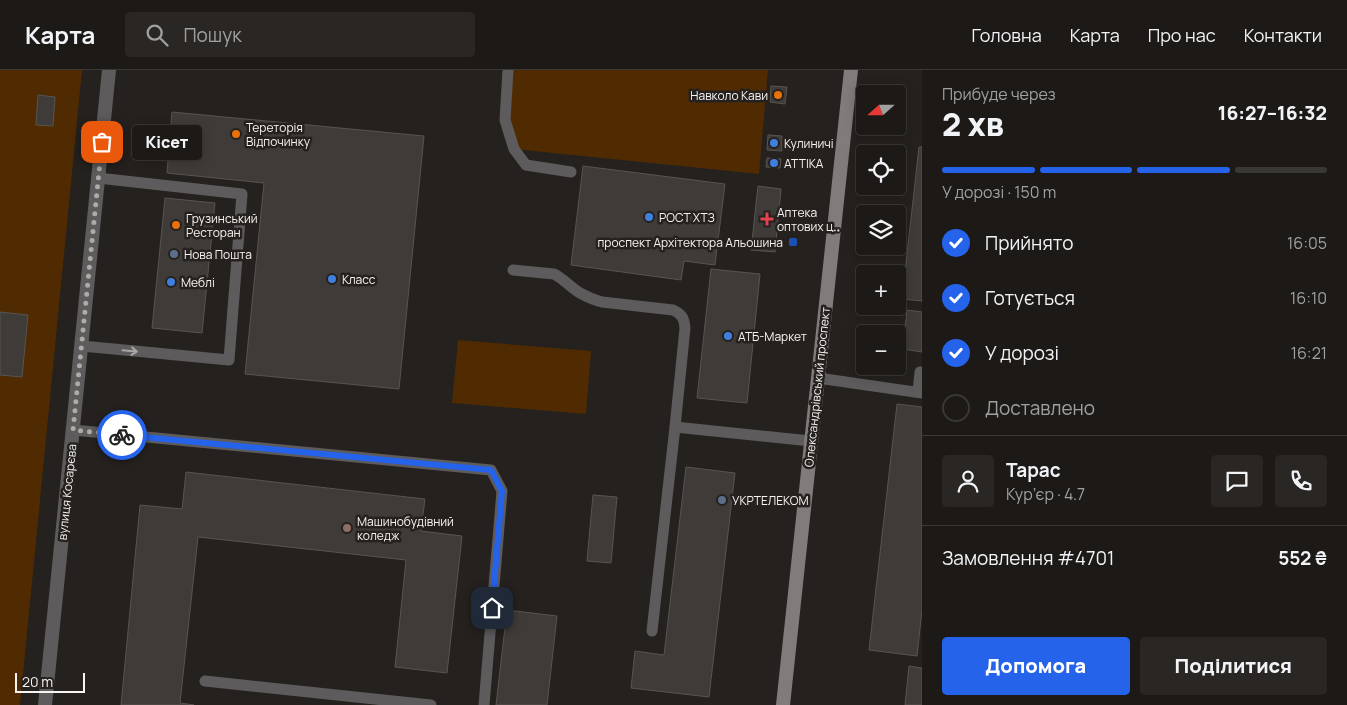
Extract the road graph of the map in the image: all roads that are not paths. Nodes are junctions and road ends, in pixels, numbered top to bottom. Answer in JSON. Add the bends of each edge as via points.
{"nodes":[{"id":1,"x":109,"y":70,"type":"edge"},
{"id":2,"x":508,"y":70,"type":"edge"},
{"id":3,"x":851,"y":70,"type":"edge"},
{"id":4,"x":571,"y":172,"type":"dead end"},
{"id":5,"x":98,"y":178,"type":"junction"},
{"id":6,"x":513,"y":270,"type":"dead end"},
{"id":7,"x":82,"y":346,"type":"junction"},
{"id":8,"x":920,"y":372,"type":"dead end"},
{"id":9,"x":818,"y":378,"type":"junction"},
{"id":10,"x":920,"y":393,"type":"edge"},
{"id":11,"x":675,"y":427,"type":"junction"},
{"id":12,"x":73,"y":430,"type":"junction"},
{"id":13,"x":811,"y":441,"type":"junction"},
{"id":14,"x":652,"y":631,"type":"dead end"},
{"id":15,"x":205,"y":681,"type":"dead end"},
{"id":16,"x":45,"y":705,"type":"edge"},
{"id":17,"x":431,"y":705,"type":"edge"},
{"id":18,"x":484,"y":705,"type":"edge"},
{"id":19,"x":783,"y":705,"type":"edge"}],
"edges":[{"from":1,"to":5,"type":"street","name":"вулиця Косарєва"},
{"from":2,"to":4,"type":"lane","via":[[505,120],[514,149],[526,165]]},
{"from":3,"to":9,"type":"main road","name":"Олександрівський проспект"},
{"from":5,"to":7,"type":"street","name":"вулиця Косарєва"},
{"from":7,"to":5,"type":"lane","one_way":true,"via":[[229,360],[242,194]]},
{"from":6,"to":11,"type":"lane","via":[[554,274],[579,292],[602,302],[679,313],[685,328]]},
{"from":7,"to":12,"type":"street","name":"вулиця Косарєва"},
{"from":8,"to":10,"type":"lane"},
{"from":9,"to":10,"type":"lane"},
{"from":9,"to":13,"type":"main road","name":"Олександрівський проспект"},
{"from":11,"to":13,"type":"lane"},
{"from":11,"to":14,"type":"lane"},
{"from":12,"to":16,"type":"street","name":"вулиця Косарєва"},
{"from":12,"to":18,"type":"lane","via":[[491,470],[502,491]]},
{"from":13,"to":19,"type":"main road","name":"Олександрівський проспект"},
{"from":15,"to":17,"type":"lane"}]}
